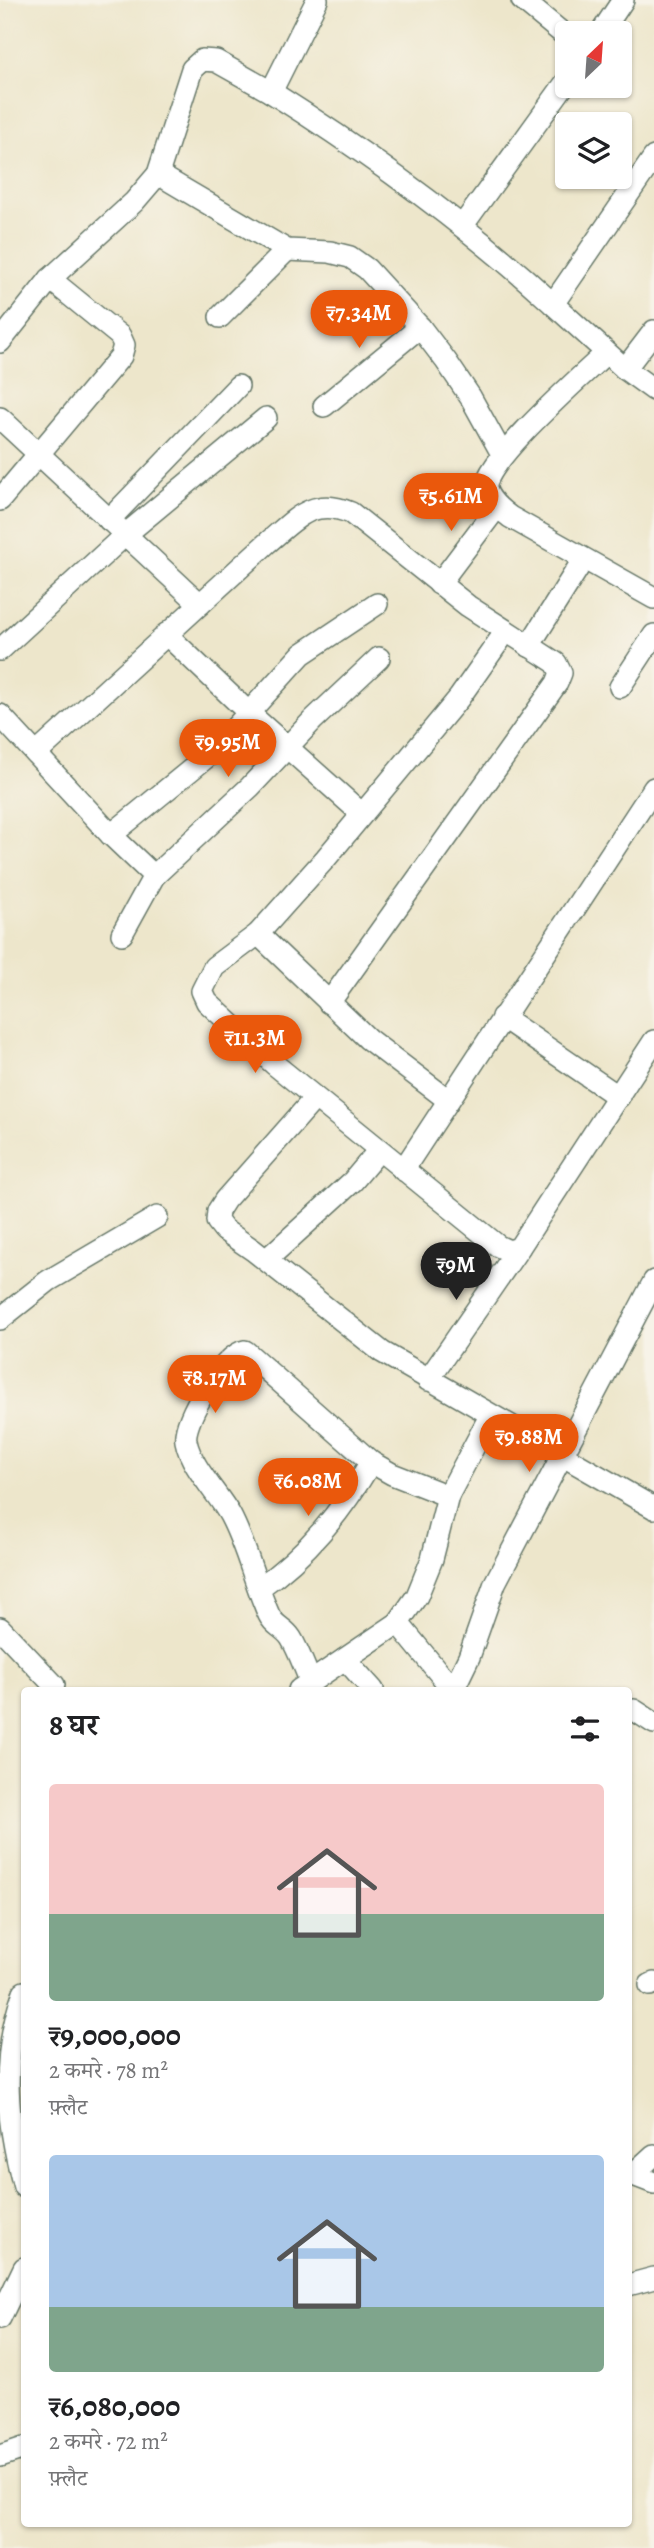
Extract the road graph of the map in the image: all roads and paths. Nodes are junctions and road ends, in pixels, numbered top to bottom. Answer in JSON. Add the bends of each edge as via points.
{"nodes":[{"id":1,"x":317,"y":0,"type":"edge"},
{"id":2,"x":522,"y":0,"type":"edge"},
{"id":3,"x":623,"y":0,"type":"edge"},
{"id":4,"x":609,"y":21,"type":"edge"},
{"id":5,"x":555,"y":27,"type":"edge"},
{"id":6,"x":271,"y":92,"type":"junction"},
{"id":7,"x":555,"y":98,"type":"edge"},
{"id":8,"x":654,"y":157,"type":"edge"},
{"id":9,"x":158,"y":174,"type":"junction"},
{"id":10,"x":463,"y":225,"type":"junction"},
{"id":11,"x":287,"y":250,"type":"junction"},
{"id":12,"x":50,"y":279,"type":"junction"},
{"id":13,"x":553,"y":304,"type":"junction"},
{"id":14,"x":220,"y":317,"type":"dead end"},
{"id":15,"x":420,"y":327,"type":"junction"},
{"id":16,"x":654,"y":331,"type":"edge"},
{"id":17,"x":0,"y":342,"type":"edge"},
{"id":18,"x":606,"y":353,"type":"junction"},
{"id":19,"x":625,"y":369,"type":"junction"},
{"id":20,"x":238,"y":386,"type":"dead end"},
{"id":21,"x":654,"y":390,"type":"edge"},
{"id":22,"x":324,"y":406,"type":"dead end"},
{"id":23,"x":0,"y":418,"type":"edge"},
{"id":24,"x":266,"y":418,"type":"dead end"},
{"id":25,"x":39,"y":452,"type":"junction"},
{"id":26,"x":502,"y":454,"type":"junction"},
{"id":27,"x":0,"y":500,"type":"edge"},
{"id":28,"x":497,"y":507,"type":"junction"},
{"id":29,"x":109,"y":520,"type":"junction"},
{"id":30,"x":125,"y":535,"type":"junction"},
{"id":31,"x":583,"y":560,"type":"junction"},
{"id":32,"x":439,"y":584,"type":"junction"},
{"id":33,"x":654,"y":598,"type":"edge"},
{"id":34,"x":200,"y":604,"type":"junction"},
{"id":35,"x":377,"y":604,"type":"dead end"},
{"id":36,"x":506,"y":631,"type":"junction"},
{"id":37,"x":166,"y":634,"type":"junction"},
{"id":38,"x":654,"y":635,"type":"edge"},
{"id":39,"x":529,"y":646,"type":"junction"},
{"id":40,"x":0,"y":650,"type":"edge"},
{"id":41,"x":379,"y":658,"type":"dead end"},
{"id":42,"x":620,"y":687,"type":"dead end"},
{"id":43,"x":250,"y":714,"type":"junction"},
{"id":44,"x":0,"y":715,"type":"edge"},
{"id":45,"x":288,"y":749,"type":"junction"},
{"id":46,"x":36,"y":754,"type":"junction"},
{"id":47,"x":654,"y":788,"type":"edge"},
{"id":48,"x":362,"y":814,"type":"junction"},
{"id":49,"x":111,"y":835,"type":"junction"},
{"id":50,"x":154,"y":876,"type":"junction"},
{"id":51,"x":122,"y":934,"type":"dead end"},
{"id":52,"x":258,"y":934,"type":"junction"},
{"id":53,"x":329,"y":1003,"type":"junction"},
{"id":54,"x":502,"y":1017,"type":"junction"},
{"id":55,"x":654,"y":1041,"type":"edge"},
{"id":56,"x":619,"y":1097,"type":"junction"},
{"id":57,"x":315,"y":1098,"type":"junction"},
{"id":58,"x":448,"y":1100,"type":"junction"},
{"id":59,"x":379,"y":1150,"type":"junction"},
{"id":60,"x":402,"y":1170,"type":"junction"},
{"id":61,"x":156,"y":1217,"type":"dead end"},
{"id":62,"x":519,"y":1248,"type":"junction"},
{"id":63,"x":266,"y":1260,"type":"junction"},
{"id":64,"x":654,"y":1281,"type":"edge"},
{"id":65,"x":0,"y":1320,"type":"edge"},
{"id":66,"x":428,"y":1380,"type":"junction"},
{"id":67,"x":490,"y":1416,"type":"junction"},
{"id":68,"x":563,"y":1454,"type":"junction"},
{"id":69,"x":372,"y":1462,"type":"junction"},
{"id":70,"x":448,"y":1496,"type":"junction"},
{"id":71,"x":654,"y":1508,"type":"edge"},
{"id":72,"x":259,"y":1588,"type":"junction"},
{"id":73,"x":398,"y":1623,"type":"junction"},
{"id":74,"x":0,"y":1628,"type":"edge"},
{"id":75,"x":345,"y":1660,"type":"junction"},
{"id":76,"x":54,"y":1685,"type":"dead end"},
{"id":77,"x":305,"y":1686,"type":"edge"},
{"id":78,"x":370,"y":1687,"type":"edge"},
{"id":79,"x":451,"y":1687,"type":"edge"},
{"id":80,"x":454,"y":1687,"type":"edge"},
{"id":81,"x":634,"y":1710,"type":"dead end"},
{"id":82,"x":654,"y":1723,"type":"edge"},
{"id":83,"x":17,"y":2001,"type":"edge"},
{"id":84,"x":654,"y":2155,"type":"edge"},
{"id":85,"x":632,"y":2172,"type":"edge"},
{"id":86,"x":21,"y":2175,"type":"edge"},
{"id":87,"x":632,"y":2175,"type":"edge"},
{"id":88,"x":654,"y":2183,"type":"edge"},
{"id":89,"x":21,"y":2274,"type":"edge"},
{"id":90,"x":654,"y":2278,"type":"edge"},
{"id":91,"x":632,"y":2284,"type":"edge"},
{"id":92,"x":0,"y":2318,"type":"edge"},
{"id":93,"x":21,"y":2449,"type":"edge"},
{"id":94,"x":0,"y":2456,"type":"edge"}],
"edges":[{"from":1,"to":6,"type":"street"},
{"from":2,"to":5,"type":"street"},
{"from":3,"to":4,"type":"street"},
{"from":6,"to":9,"type":"street","via":[[216,61],[202,60],[192,69]]},
{"from":6,"to":10,"type":"street"},
{"from":7,"to":10,"type":"street"},
{"from":8,"to":13,"type":"street"},
{"from":9,"to":11,"type":"street"},
{"from":9,"to":12,"type":"street"},
{"from":10,"to":13,"type":"street"},
{"from":11,"to":14,"type":"street"},
{"from":11,"to":15,"type":"street","via":[[350,257],[367,269]]},
{"from":12,"to":17,"type":"street"},
{"from":12,"to":25,"type":"street","via":[[120,336],[124,345],[121,356]]},
{"from":13,"to":18,"type":"street"},
{"from":15,"to":22,"type":"street"},
{"from":15,"to":26,"type":"street","via":[[471,398]]},
{"from":16,"to":19,"type":"street"},
{"from":18,"to":19,"type":"street"},
{"from":18,"to":26,"type":"street"},
{"from":19,"to":21,"type":"street"},
{"from":20,"to":29,"type":"street"},
{"from":23,"to":25,"type":"street"},
{"from":24,"to":30,"type":"street"},
{"from":25,"to":27,"type":"street"},
{"from":25,"to":29,"type":"street"},
{"from":26,"to":28,"type":"street","via":[[488,474],[486,489]]},
{"from":28,"to":31,"type":"street"},
{"from":28,"to":32,"type":"street"},
{"from":29,"to":30,"type":"street"},
{"from":30,"to":34,"type":"street"},
{"from":30,"to":40,"type":"street"},
{"from":31,"to":33,"type":"street"},
{"from":31,"to":39,"type":"street"},
{"from":32,"to":34,"type":"street","via":[[351,513],[320,506],[286,528]]},
{"from":32,"to":36,"type":"street"},
{"from":34,"to":37,"type":"street"},
{"from":35,"to":43,"type":"street","via":[[302,654]]},
{"from":36,"to":39,"type":"street"},
{"from":36,"to":48,"type":"street","via":[[459,698]]},
{"from":37,"to":43,"type":"street"},
{"from":37,"to":46,"type":"street"},
{"from":38,"to":42,"type":"street"},
{"from":39,"to":53,"type":"street","via":[[556,663],[561,673],[557,683]]},
{"from":41,"to":45,"type":"street"},
{"from":43,"to":45,"type":"street"},
{"from":43,"to":49,"type":"street","via":[[183,778]]},
{"from":44,"to":46,"type":"street"},
{"from":45,"to":48,"type":"street"},
{"from":45,"to":50,"type":"street"},
{"from":46,"to":49,"type":"street"},
{"from":47,"to":54,"type":"street"},
{"from":48,"to":52,"type":"street"},
{"from":49,"to":50,"type":"street"},
{"from":50,"to":51,"type":"street"},
{"from":52,"to":53,"type":"street"},
{"from":52,"to":57,"type":"street","via":[[214,967],[202,991],[207,1002]]},
{"from":53,"to":58,"type":"street"},
{"from":54,"to":56,"type":"street"},
{"from":54,"to":58,"type":"street"},
{"from":55,"to":56,"type":"street"},
{"from":56,"to":62,"type":"street"},
{"from":57,"to":59,"type":"street"},
{"from":57,"to":63,"type":"street","via":[[218,1211],[217,1221],[223,1230]]},
{"from":58,"to":60,"type":"street"},
{"from":59,"to":60,"type":"street"},
{"from":59,"to":63,"type":"street","via":[[353,1181]]},
{"from":60,"to":62,"type":"street","via":[[498,1246],[509,1251]]},
{"from":61,"to":65,"type":"street","via":[[48,1281]]},
{"from":62,"to":66,"type":"street"},
{"from":63,"to":66,"type":"street","via":[[382,1352]]},
{"from":64,"to":68,"type":"street"},
{"from":66,"to":67,"type":"street"},
{"from":67,"to":68,"type":"street"},
{"from":67,"to":70,"type":"street"},
{"from":68,"to":71,"type":"street"},
{"from":68,"to":80,"type":"street","via":[[495,1583]]},
{"from":69,"to":70,"type":"street","via":[[392,1475]]},
{"from":69,"to":72,"type":"street","via":[[331,1524]]},
{"from":69,"to":72,"type":"street","via":[[253,1356],[245,1351],[232,1358],[193,1409],[185,1439],[240,1535]]},
{"from":70,"to":73,"type":"street","via":[[425,1580]]},
{"from":72,"to":77,"type":"street","via":[[269,1615],[290,1636]]},
{"from":73,"to":75,"type":"street"},
{"from":73,"to":79,"type":"street"},
{"from":74,"to":76,"type":"street"},
{"from":75,"to":77,"type":"street"},
{"from":75,"to":78,"type":"street"},
{"from":81,"to":82,"type":"street"},
{"from":83,"to":86,"type":"street","via":[[5,2062],[5,2106]]},
{"from":84,"to":85,"type":"street"},
{"from":87,"to":88,"type":"street"},
{"from":89,"to":92,"type":"street"},
{"from":90,"to":91,"type":"street"},
{"from":93,"to":94,"type":"street"}]}
